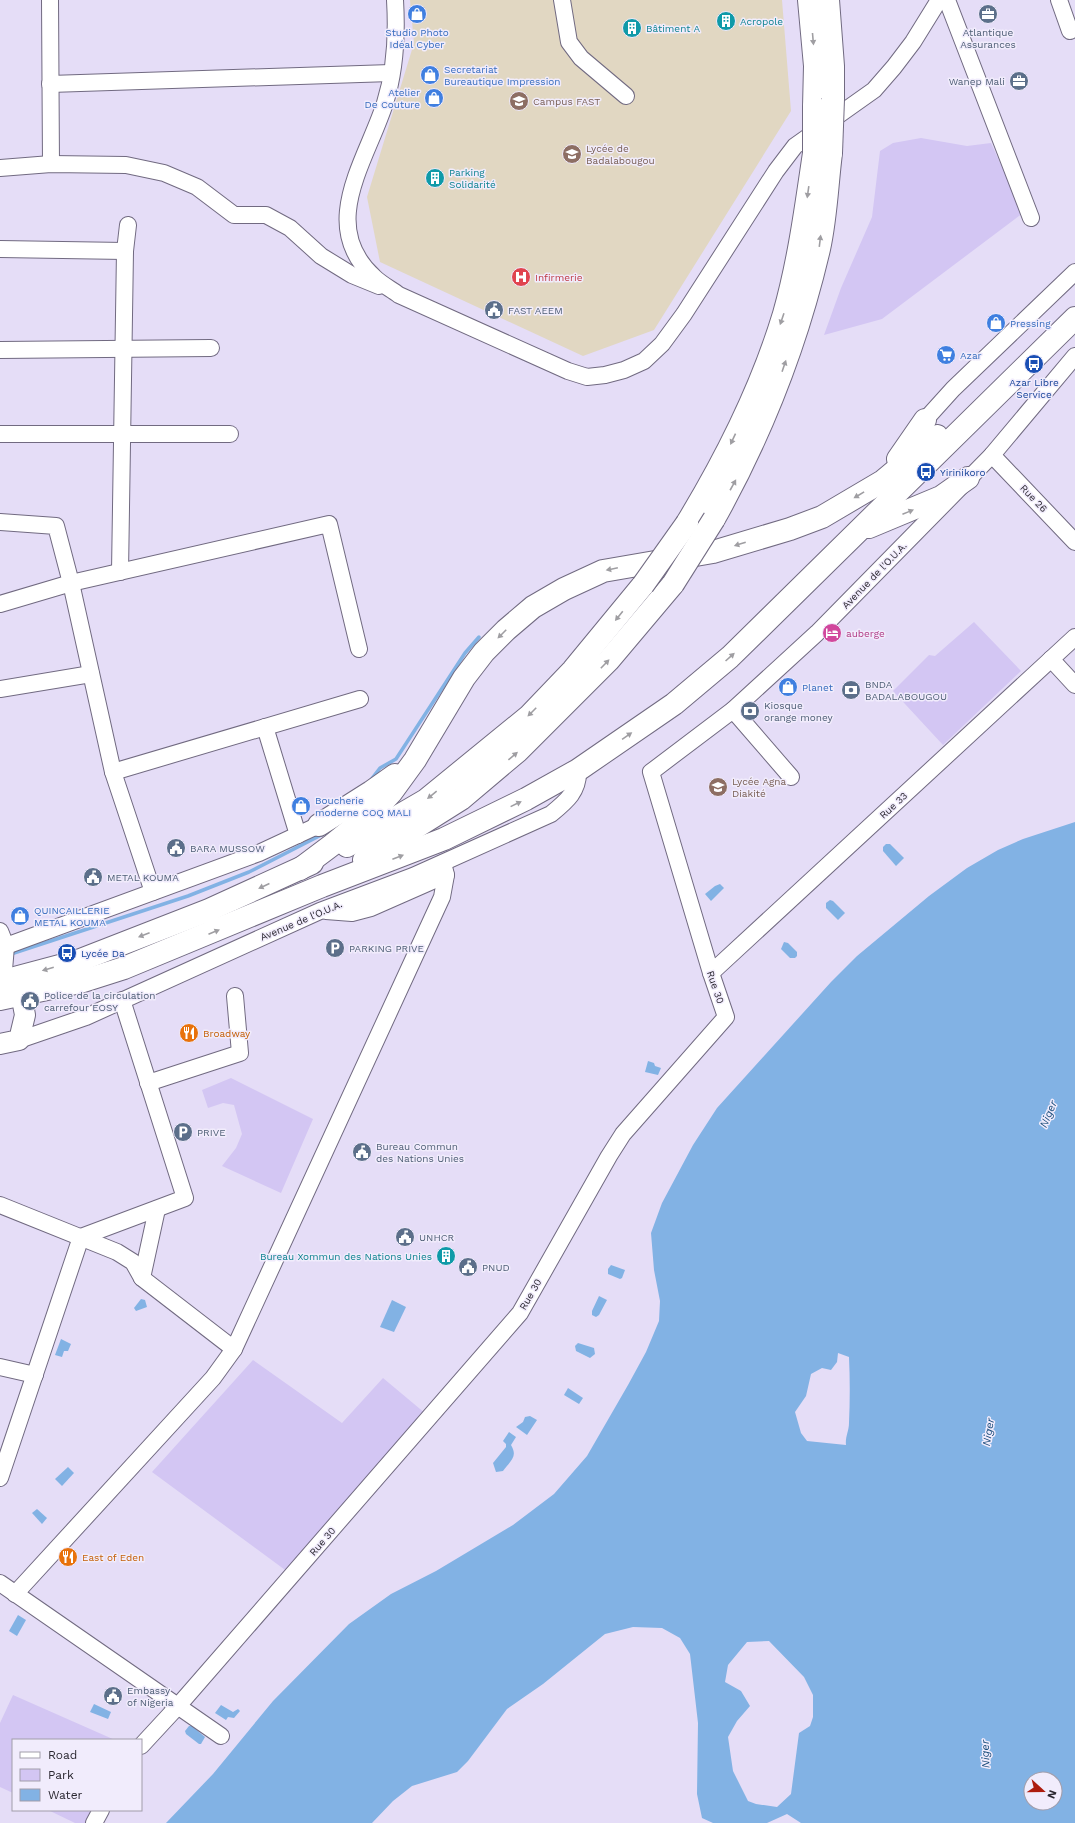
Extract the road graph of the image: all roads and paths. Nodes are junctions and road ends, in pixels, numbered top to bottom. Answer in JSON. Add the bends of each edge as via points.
{"nodes":[{"id":1,"x":50,"y":0,"type":"edge"},
{"id":2,"x":394,"y":0,"type":"edge"},
{"id":3,"x":562,"y":0,"type":"edge"},
{"id":4,"x":809,"y":0,"type":"edge"},
{"id":5,"x":828,"y":0,"type":"edge"},
{"id":6,"x":939,"y":0,"type":"edge"},
{"id":7,"x":948,"y":0,"type":"edge"},
{"id":8,"x":1058,"y":0,"type":"edge"},
{"id":9,"x":1070,"y":31,"type":"dead end"},
{"id":10,"x":391,"y":73,"type":"junction"},
{"id":11,"x":50,"y":84,"type":"junction"},
{"id":12,"x":626,"y":96,"type":"dead end"},
{"id":13,"x":824,"y":103,"type":"junction"},
{"id":14,"x":822,"y":153,"type":"junction"},
{"id":15,"x":51,"y":164,"type":"junction"},
{"id":16,"x":0,"y":168,"type":"edge"},
{"id":17,"x":1030,"y":218,"type":"dead end"},
{"id":18,"x":128,"y":225,"type":"dead end"},
{"id":19,"x":0,"y":249,"type":"edge"},
{"id":20,"x":125,"y":251,"type":"junction"},
{"id":21,"x":1075,"y":272,"type":"edge"},
{"id":22,"x":399,"y":295,"type":"junction"},
{"id":23,"x":1075,"y":301,"type":"edge"},
{"id":24,"x":1075,"y":318,"type":"edge"},
{"id":25,"x":211,"y":348,"type":"dead end"},
{"id":26,"x":123,"y":349,"type":"junction"},
{"id":27,"x":0,"y":350,"type":"edge"},
{"id":28,"x":1075,"y":356,"type":"edge"},
{"id":29,"x":925,"y":420,"type":"joint"},
{"id":30,"x":0,"y":434,"type":"edge"},
{"id":31,"x":122,"y":434,"type":"junction"},
{"id":32,"x":230,"y":434,"type":"dead end"},
{"id":33,"x":992,"y":455,"type":"junction"},
{"id":34,"x":968,"y":478,"type":"junction"},
{"id":35,"x":883,"y":481,"type":"junction"},
{"id":36,"x":0,"y":522,"type":"edge"},
{"id":37,"x":859,"y":532,"type":"junction"},
{"id":38,"x":1075,"y":542,"type":"edge"},
{"id":39,"x":120,"y":572,"type":"junction"},
{"id":40,"x":71,"y":583,"type":"junction"},
{"id":41,"x":0,"y":604,"type":"edge"},
{"id":42,"x":1075,"y":637,"type":"edge"},
{"id":43,"x":359,"y":649,"type":"dead end"},
{"id":44,"x":1051,"y":659,"type":"junction"},
{"id":45,"x":91,"y":674,"type":"junction"},
{"id":46,"x":1075,"y":685,"type":"edge"},
{"id":47,"x":0,"y":690,"type":"edge"},
{"id":48,"x":360,"y":699,"type":"dead end"},
{"id":49,"x":733,"y":710,"type":"junction"},
{"id":50,"x":265,"y":727,"type":"junction"},
{"id":51,"x":415,"y":760,"type":"junction"},
{"id":52,"x":578,"y":770,"type":"junction"},
{"id":53,"x":113,"y":772,"type":"junction"},
{"id":54,"x":651,"y":772,"type":"joint"},
{"id":55,"x":791,"y":777,"type":"dead end"},
{"id":56,"x":319,"y":825,"type":"joint"},
{"id":57,"x":298,"y":835,"type":"junction"},
{"id":58,"x":300,"y":869,"type":"junction"},
{"id":59,"x":445,"y":869,"type":"junction"},
{"id":60,"x":322,"y":886,"type":"junction"},
{"id":61,"x":153,"y":892,"type":"junction"},
{"id":62,"x":3,"y":939,"type":"edge"},
{"id":63,"x":711,"y":973,"type":"junction"},
{"id":64,"x":7,"y":978,"type":"edge"},
{"id":65,"x":235,"y":996,"type":"dead end"},
{"id":66,"x":0,"y":999,"type":"edge"},
{"id":67,"x":122,"y":1000,"type":"junction"},
{"id":68,"x":9,"y":1042,"type":"edge"},
{"id":69,"x":148,"y":1083,"type":"junction"},
{"id":70,"x":0,"y":1205,"type":"edge"},
{"id":71,"x":157,"y":1209,"type":"junction"},
{"id":72,"x":81,"y":1237,"type":"junction"},
{"id":73,"x":142,"y":1278,"type":"junction"},
{"id":74,"x":234,"y":1349,"type":"junction"},
{"id":75,"x":0,"y":1367,"type":"edge"},
{"id":76,"x":35,"y":1375,"type":"junction"},
{"id":77,"x":0,"y":1478,"type":"edge"},
{"id":78,"x":0,"y":1583,"type":"edge"},
{"id":79,"x":15,"y":1594,"type":"junction"},
{"id":80,"x":178,"y":1706,"type":"junction"},
{"id":81,"x":221,"y":1736,"type":"dead end"},
{"id":82,"x":142,"y":1745,"type":"edge"},
{"id":83,"x":100,"y":1811,"type":"edge"},
{"id":84,"x":94,"y":1823,"type":"edge"}],
"edges":[{"from":1,"to":11,"type":"street"},
{"from":2,"to":10,"type":"street","via":[[396,17]]},
{"from":3,"to":12,"type":"street","via":[[569,42],[581,58]]},
{"from":4,"to":13,"type":"highway","one_way":true,"via":[[815,66]]},
{"from":5,"to":13,"type":"highway","via":[[833,66]]},
{"from":6,"to":22,"type":"street","via":[[914,42],[874,90],[795,146],[776,171],[684,314],[662,344],[644,361],[605,375],[587,376],[568,371]]},
{"from":7,"to":17,"type":"street"},
{"from":8,"to":9,"type":"street"},
{"from":10,"to":11,"type":"street"},
{"from":10,"to":22,"type":"street","via":[[385,102],[352,184],[346,215],[348,232],[363,266]]},
{"from":11,"to":15,"type":"street"},
{"from":13,"to":14,"type":"highway","bridge":true},
{"from":14,"to":58,"type":"highway","one_way":true,"bridge":true,"via":[[784,314],[756,391],[716,474],[688,523],[643,585],[573,670],[529,716],[426,800],[341,849]]},
{"from":60,"to":14,"type":"highway","one_way":true,"bridge":true,"via":[[462,799],[518,751],[609,660],[673,584],[736,480],[773,396],[801,315],[819,248]]},
{"from":15,"to":16,"type":"street"},
{"from":15,"to":22,"type":"street","via":[[126,165],[164,173],[197,187],[234,215],[266,215],[290,228],[321,256],[352,275]]},
{"from":18,"to":20,"type":"street"},
{"from":19,"to":20,"type":"street"},
{"from":20,"to":26,"type":"street"},
{"from":21,"to":29,"type":"street","via":[[953,389]]},
{"from":23,"to":35,"type":"highway","via":[[940,434]]},
{"from":24,"to":37,"type":"highway"},
{"from":25,"to":26,"type":"street"},
{"from":26,"to":27,"type":"street"},
{"from":26,"to":31,"type":"street"},
{"from":28,"to":33,"type":"street","name":"Avenue de l'O.U.A."},
{"from":29,"to":35,"type":"highway"},
{"from":30,"to":31,"type":"street"},
{"from":31,"to":32,"type":"street"},
{"from":31,"to":39,"type":"street"},
{"from":33,"to":34,"type":"street","name":"Avenue de l'O.U.A."},
{"from":33,"to":38,"type":"street","name":"Rue 26"},
{"from":37,"to":34,"type":"highway","one_way":true,"via":[[941,497]]},
{"from":34,"to":49,"type":"street","name":"Avenue de l'O.U.A.","via":[[817,633]]},
{"from":35,"to":51,"type":"highway","one_way":true,"via":[[822,517],[790,529],[712,552],[603,571],[533,607],[484,652],[464,678]]},
{"from":36,"to":40,"type":"street","via":[[56,526]]},
{"from":52,"to":37,"type":"highway","one_way":true,"via":[[674,704],[730,657]]},
{"from":39,"to":40,"type":"street"},
{"from":39,"to":43,"type":"street","via":[[328,524]]},
{"from":40,"to":41,"type":"street"},
{"from":40,"to":45,"type":"street"},
{"from":42,"to":44,"type":"street","name":"Rue 33"},
{"from":44,"to":46,"type":"street"},
{"from":44,"to":63,"type":"street","name":"Rue 33"},
{"from":45,"to":47,"type":"street"},
{"from":45,"to":53,"type":"street"},
{"from":48,"to":50,"type":"street"},
{"from":49,"to":54,"type":"street","name":"Avenue de l'O.U.A."},
{"from":49,"to":55,"type":"street"},
{"from":50,"to":53,"type":"street"},
{"from":50,"to":57,"type":"street"},
{"from":51,"to":56,"type":"highway"},
{"from":51,"to":58,"type":"highway","via":[[374,811]]},
{"from":52,"to":59,"type":"street","name":"Avenue de l'O.U.A.","via":[[579,780],[574,790],[551,814]]},
{"from":60,"to":52,"type":"highway","one_way":true,"via":[[444,839]]},
{"from":53,"to":61,"type":"street"},
{"from":54,"to":63,"type":"street","name":"Rue 30"},
{"from":56,"to":57,"type":"street"},
{"from":57,"to":61,"type":"street","via":[[259,853]]},
{"from":58,"to":64,"type":"highway","one_way":true,"via":[[209,910],[78,961]]},
{"from":59,"to":67,"type":"street","name":"Avenue de l'O.U.A.","via":[[414,876],[320,911]]},
{"from":59,"to":74,"type":"street","via":[[442,897]]},
{"from":64,"to":60,"type":"highway","one_way":true,"via":[[80,982],[124,968]]},
{"from":61,"to":62,"type":"street"},
{"from":62,"to":64,"type":"street"},
{"from":63,"to":80,"type":"street","name":"Rue 30","via":[[726,1017],[623,1134],[520,1313]]},
{"from":64,"to":66,"type":"highway"},
{"from":64,"to":68,"type":"main road","via":[[26,1015]]},
{"from":65,"to":69,"type":"street","via":[[240,1053]]},
{"from":67,"to":68,"type":"street","name":"Avenue de l'O.U.A.","via":[[86,1017]]},
{"from":67,"to":69,"type":"street"},
{"from":69,"to":71,"type":"street","via":[[185,1198]]},
{"from":70,"to":72,"type":"street"},
{"from":71,"to":72,"type":"street"},
{"from":71,"to":73,"type":"street"},
{"from":72,"to":73,"type":"street","via":[[117,1252],[133,1262]]},
{"from":72,"to":76,"type":"street"},
{"from":73,"to":74,"type":"street"},
{"from":74,"to":79,"type":"street","via":[[213,1378]]},
{"from":75,"to":76,"type":"street"},
{"from":76,"to":77,"type":"street"},
{"from":78,"to":79,"type":"street"},
{"from":79,"to":80,"type":"street"},
{"from":80,"to":81,"type":"street"},
{"from":80,"to":82,"type":"street","name":"Rue 30"},
{"from":83,"to":84,"type":"street"}]}
